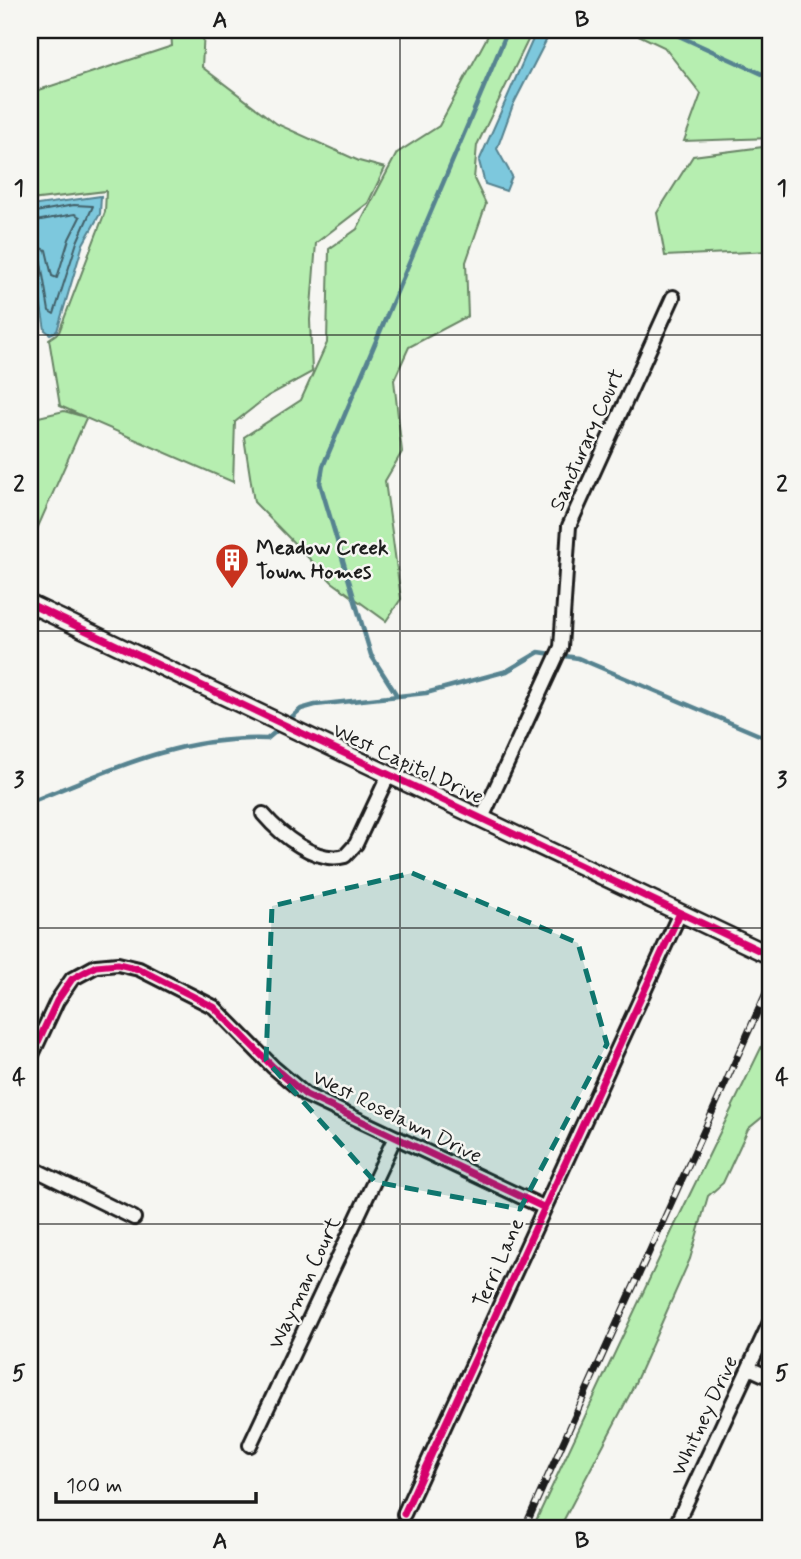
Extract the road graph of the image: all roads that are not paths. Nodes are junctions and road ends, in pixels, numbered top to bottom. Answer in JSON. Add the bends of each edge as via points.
{"nodes":[{"id":1,"x":673,"y":297,"type":"dead end"},
{"id":2,"x":31,"y":606,"type":"edge"},
{"id":3,"x":389,"y":774,"type":"junction"},
{"id":4,"x":263,"y":814,"type":"dead end"},
{"id":5,"x":482,"y":818,"type":"junction"},
{"id":6,"x":680,"y":913,"type":"junction"},
{"id":7,"x":771,"y":956,"type":"edge"},
{"id":8,"x":30,"y":1059,"type":"edge"},
{"id":9,"x":395,"y":1138,"type":"junction"},
{"id":10,"x":30,"y":1167,"type":"edge"},
{"id":11,"x":543,"y":1207,"type":"junction"},
{"id":12,"x":134,"y":1218,"type":"dead end"},
{"id":13,"x":771,"y":1320,"type":"edge"},
{"id":14,"x":749,"y":1368,"type":"junction"},
{"id":15,"x":771,"y":1378,"type":"edge"},
{"id":16,"x":250,"y":1444,"type":"dead end"},
{"id":17,"x":404,"y":1514,"type":"dead end"},
{"id":18,"x":674,"y":1529,"type":"edge"}],
"edges":[{"from":1,"to":5,"type":"street","name":"Sancturary Court","via":[[569,526],[561,647]]},
{"from":2,"to":3,"type":"street","name":"West Capitol Drive"},
{"from":3,"to":4,"type":"street","via":[[356,844],[345,856],[326,856],[282,835]]},
{"from":3,"to":5,"type":"street","name":"West Capitol Drive"},
{"from":5,"to":6,"type":"street","name":"West Capitol Drive"},
{"from":6,"to":7,"type":"street","name":"West Capitol Drive"},
{"from":6,"to":11,"type":"street","name":"Terri Lane"},
{"from":8,"to":9,"type":"street","name":"West Roselawn Drive","via":[[72,979],[96,966],[128,966],[214,1007],[306,1095]]},
{"from":9,"to":11,"type":"street","name":"West Roselawn Drive"},
{"from":9,"to":16,"type":"street","name":"Wayman Court"},
{"from":10,"to":12,"type":"street"},
{"from":11,"to":17,"type":"street","name":"Terri Lane"},
{"from":13,"to":14,"type":"street","name":"Whitney Drive"},
{"from":14,"to":15,"type":"street"},
{"from":14,"to":18,"type":"street","name":"Whitney Drive"}]}
